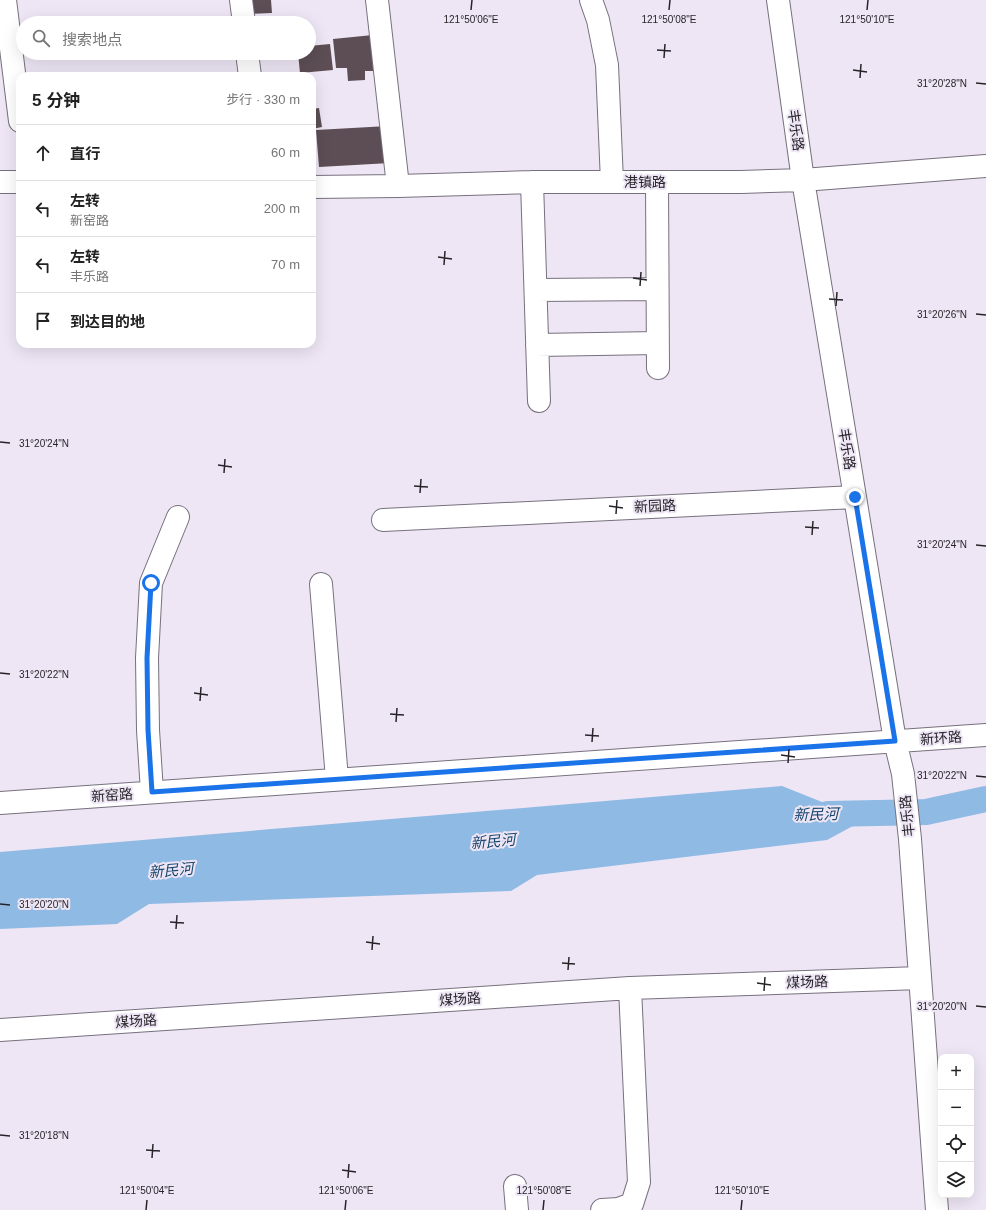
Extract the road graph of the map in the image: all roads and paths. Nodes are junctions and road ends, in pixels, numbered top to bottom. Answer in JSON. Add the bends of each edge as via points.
{"nodes":[{"id":1,"x":6,"y":0,"type":"edge"},
{"id":2,"x":241,"y":0,"type":"edge"},
{"id":3,"x":377,"y":0,"type":"edge"},
{"id":4,"x":591,"y":0,"type":"edge"},
{"id":5,"x":778,"y":0,"type":"edge"},
{"id":6,"x":243,"y":16,"type":"edge"},
{"id":7,"x":248,"y":60,"type":"edge"},
{"id":8,"x":249,"y":72,"type":"edge"},
{"id":9,"x":16,"y":86,"type":"edge"},
{"id":10,"x":982,"y":166,"type":"edge"},
{"id":11,"x":803,"y":180,"type":"junction"},
{"id":12,"x":0,"y":182,"type":"edge"},
{"id":13,"x":16,"y":182,"type":"edge"},
{"id":14,"x":532,"y":182,"type":"junction"},
{"id":15,"x":612,"y":182,"type":"junction"},
{"id":16,"x":657,"y":182,"type":"junction"},
{"id":17,"x":398,"y":186,"type":"junction"},
{"id":18,"x":316,"y":187,"type":"edge"},
{"id":19,"x":657,"y":289,"type":"junction"},
{"id":20,"x":536,"y":290,"type":"junction"},
{"id":21,"x":657,"y":343,"type":"junction"},
{"id":22,"x":537,"y":346,"type":"junction"},
{"id":23,"x":658,"y":368,"type":"dead end"},
{"id":24,"x":539,"y":401,"type":"dead end"},
{"id":25,"x":855,"y":497,"type":"junction"},
{"id":26,"x":178,"y":517,"type":"dead end"},
{"id":27,"x":383,"y":520,"type":"dead end"},
{"id":28,"x":321,"y":584,"type":"dead end"},
{"id":29,"x":986,"y":735,"type":"edge"},
{"id":30,"x":895,"y":741,"type":"junction"},
{"id":31,"x":337,"y":779,"type":"junction"},
{"id":32,"x":152,"y":792,"type":"junction"},
{"id":33,"x":0,"y":803,"type":"edge"},
{"id":34,"x":920,"y":978,"type":"junction"},
{"id":35,"x":630,"y":988,"type":"junction"},
{"id":36,"x":0,"y":1030,"type":"edge"},
{"id":37,"x":515,"y":1186,"type":"dead end"},
{"id":38,"x":517,"y":1210,"type":"edge"},
{"id":39,"x":602,"y":1210,"type":"edge"},
{"id":40,"x":937,"y":1210,"type":"edge"}],
"edges":[{"from":1,"to":9,"type":"street"},
{"from":2,"to":6,"type":"street"},
{"from":3,"to":17,"type":"street"},
{"from":4,"to":15,"type":"street","via":[[607,64]]},
{"from":5,"to":11,"type":"street","name":"丰乐路"},
{"from":7,"to":8,"type":"street"},
{"from":10,"to":11,"type":"street","name":"港镇路"},
{"from":11,"to":16,"type":"street","name":"港镇路"},
{"from":11,"to":25,"type":"street","name":"丰乐路"},
{"from":12,"to":13,"type":"street"},
{"from":14,"to":15,"type":"street","name":"港镇路"},
{"from":14,"to":17,"type":"street","name":"港镇路"},
{"from":14,"to":20,"type":"street"},
{"from":15,"to":16,"type":"street","name":"港镇路"},
{"from":16,"to":19,"type":"street"},
{"from":17,"to":18,"type":"street","name":"港镇路"},
{"from":19,"to":20,"type":"street"},
{"from":19,"to":21,"type":"street"},
{"from":20,"to":22,"type":"street"},
{"from":21,"to":22,"type":"street"},
{"from":21,"to":23,"type":"street"},
{"from":22,"to":24,"type":"street"},
{"from":25,"to":27,"type":"street","name":"新园路"},
{"from":25,"to":30,"type":"street","name":"丰乐路"},
{"from":26,"to":32,"type":"street","via":[[151,583],[147,658]]},
{"from":28,"to":31,"type":"street"},
{"from":29,"to":30,"type":"street","name":"新环路"},
{"from":30,"to":31,"type":"street","name":"新窑路"},
{"from":30,"to":34,"type":"street","name":"丰乐路","via":[[903,774],[910,839]]},
{"from":31,"to":32,"type":"street","name":"新窑路"},
{"from":32,"to":33,"type":"street","name":"新窑路"},
{"from":34,"to":35,"type":"street","name":"煤场路"},
{"from":34,"to":40,"type":"street","name":"丰乐路"},
{"from":35,"to":36,"type":"street","name":"煤场路"},
{"from":35,"to":39,"type":"street","via":[[639,1182],[632,1204],[618,1209]]},
{"from":37,"to":38,"type":"street"}]}
